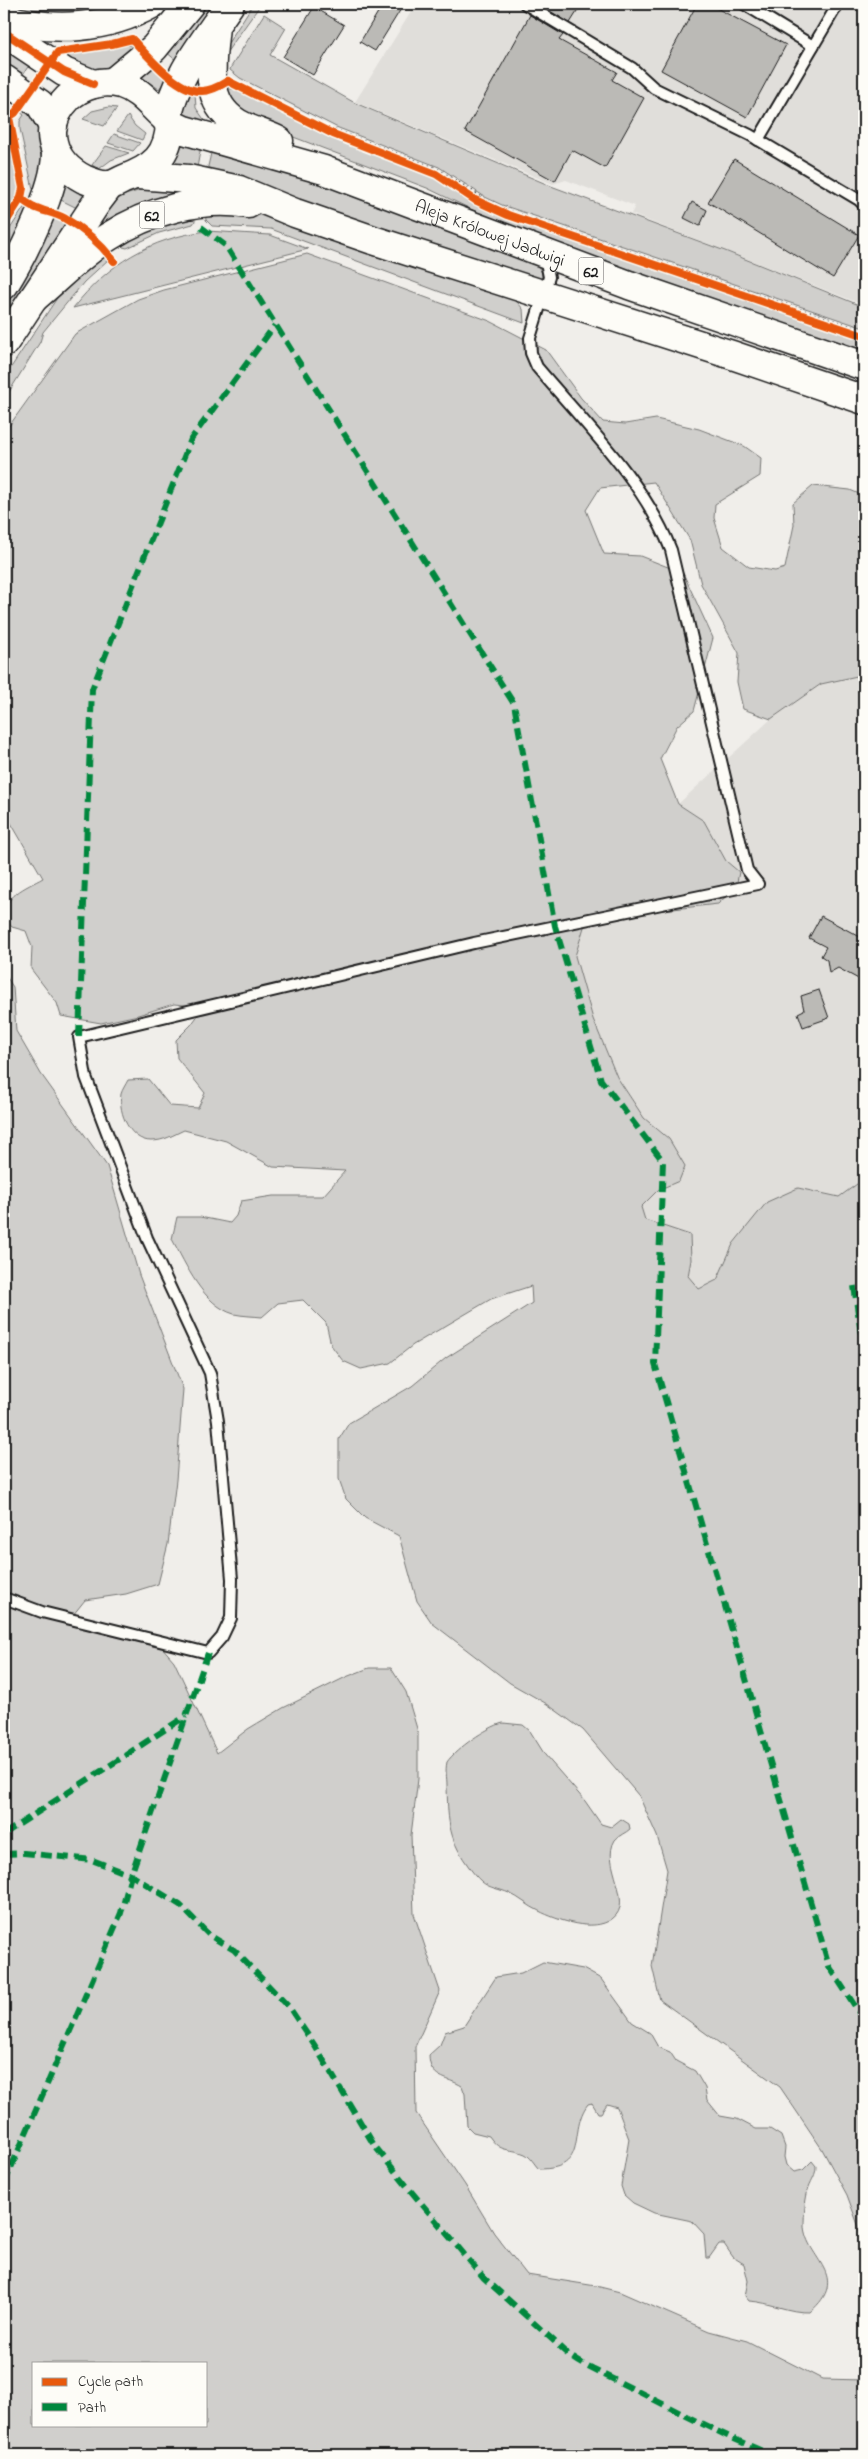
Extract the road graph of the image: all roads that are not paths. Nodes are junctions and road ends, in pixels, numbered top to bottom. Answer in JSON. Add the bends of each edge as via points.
{"nodes":[{"id":1,"x":152,"y":4,"type":"edge"},
{"id":2,"x":190,"y":4,"type":"edge"},
{"id":3,"x":526,"y":4,"type":"edge"},
{"id":4,"x":744,"y":4,"type":"edge"},
{"id":5,"x":838,"y":4,"type":"edge"},
{"id":6,"x":223,"y":15,"type":"edge"},
{"id":7,"x":4,"y":18,"type":"edge"},
{"id":8,"x":4,"y":32,"type":"edge"},
{"id":9,"x":814,"y":46,"type":"junction"},
{"id":10,"x":4,"y":79,"type":"edge"},
{"id":11,"x":103,"y":83,"type":"junction"},
{"id":12,"x":168,"y":122,"type":"junction"},
{"id":13,"x":53,"y":126,"type":"junction"},
{"id":14,"x":758,"y":140,"type":"junction"},
{"id":15,"x":56,"y":154,"type":"junction"},
{"id":16,"x":324,"y":170,"type":"junction"},
{"id":17,"x":138,"y":175,"type":"junction"},
{"id":18,"x":110,"y":185,"type":"junction"},
{"id":19,"x":864,"y":206,"type":"edge"},
{"id":20,"x":295,"y":213,"type":"junction"},
{"id":21,"x":544,"y":253,"type":"junction"},
{"id":22,"x":4,"y":285,"type":"edge"},
{"id":23,"x":544,"y":295,"type":"junction"},
{"id":24,"x":34,"y":298,"type":"junction"},
{"id":25,"x":4,"y":343,"type":"edge"},
{"id":26,"x":864,"y":366,"type":"edge"},
{"id":27,"x":864,"y":400,"type":"edge"},
{"id":28,"x":4,"y":1598,"type":"edge"}],
"edges":[{"from":1,"to":7,"type":"main road","via":[[124,17],[88,26],[52,27]]},
{"from":2,"to":11,"type":"main road","via":[[154,48]]},
{"from":3,"to":14,"type":"lane","via":[[632,68],[654,88]]},
{"from":4,"to":9,"type":"lane"},
{"from":5,"to":9,"type":"lane"},
{"from":6,"to":12,"type":"main road","via":[[179,82],[172,98]]},
{"from":6,"to":16,"type":"main road","via":[[210,79],[214,96],[238,123],[277,140]]},
{"from":8,"to":11,"type":"main road","via":[[64,72]]},
{"from":9,"to":14,"type":"lane"},
{"from":10,"to":13,"type":"main road","via":[[40,104]]},
{"from":11,"to":12,"type":"main road","via":[[140,93]]},
{"from":11,"to":13,"type":"main road","via":[[75,92],[65,102]]},
{"from":12,"to":16,"type":"main road","name":"Aleja Królowej Jadwigi","number":"62","via":[[184,130]]},
{"from":12,"to":17,"type":"main road","via":[[168,139],[162,154]]},
{"from":13,"to":15,"type":"main road"},
{"from":14,"to":19,"type":"lane"},
{"from":15,"to":18,"type":"main road","via":[[76,174],[89,181]]},
{"from":15,"to":22,"type":"main road","via":[[52,181],[19,260]]},
{"from":16,"to":21,"type":"main road","name":"Aleja Królowej Jadwigi","number":"62"},
{"from":17,"to":18,"type":"main road"},
{"from":17,"to":20,"type":"main road","via":[[166,176],[226,187]]},
{"from":18,"to":24,"type":"main road"},
{"from":20,"to":23,"type":"main road","number":"62"},
{"from":20,"to":24,"type":"main road","number":"62","via":[[222,202],[158,213],[108,237]]},
{"from":21,"to":23,"type":"lane","via":[[549,277]]},
{"from":21,"to":26,"type":"main road","name":"Aleja Królowej Jadwigi","number":"62"},
{"from":23,"to":27,"type":"main road","number":"62"},
{"from":23,"to":28,"type":"lane","via":[[530,338],[531,353],[537,367],[644,498],[661,524],[671,550],[747,870],[758,884],[474,943],[79,1037],[86,1077],[146,1238],[210,1373],[218,1420],[232,1580],[231,1618],[222,1637],[208,1653],[42,1612]]},
{"from":24,"to":25,"type":"main road","number":"62"}]}
